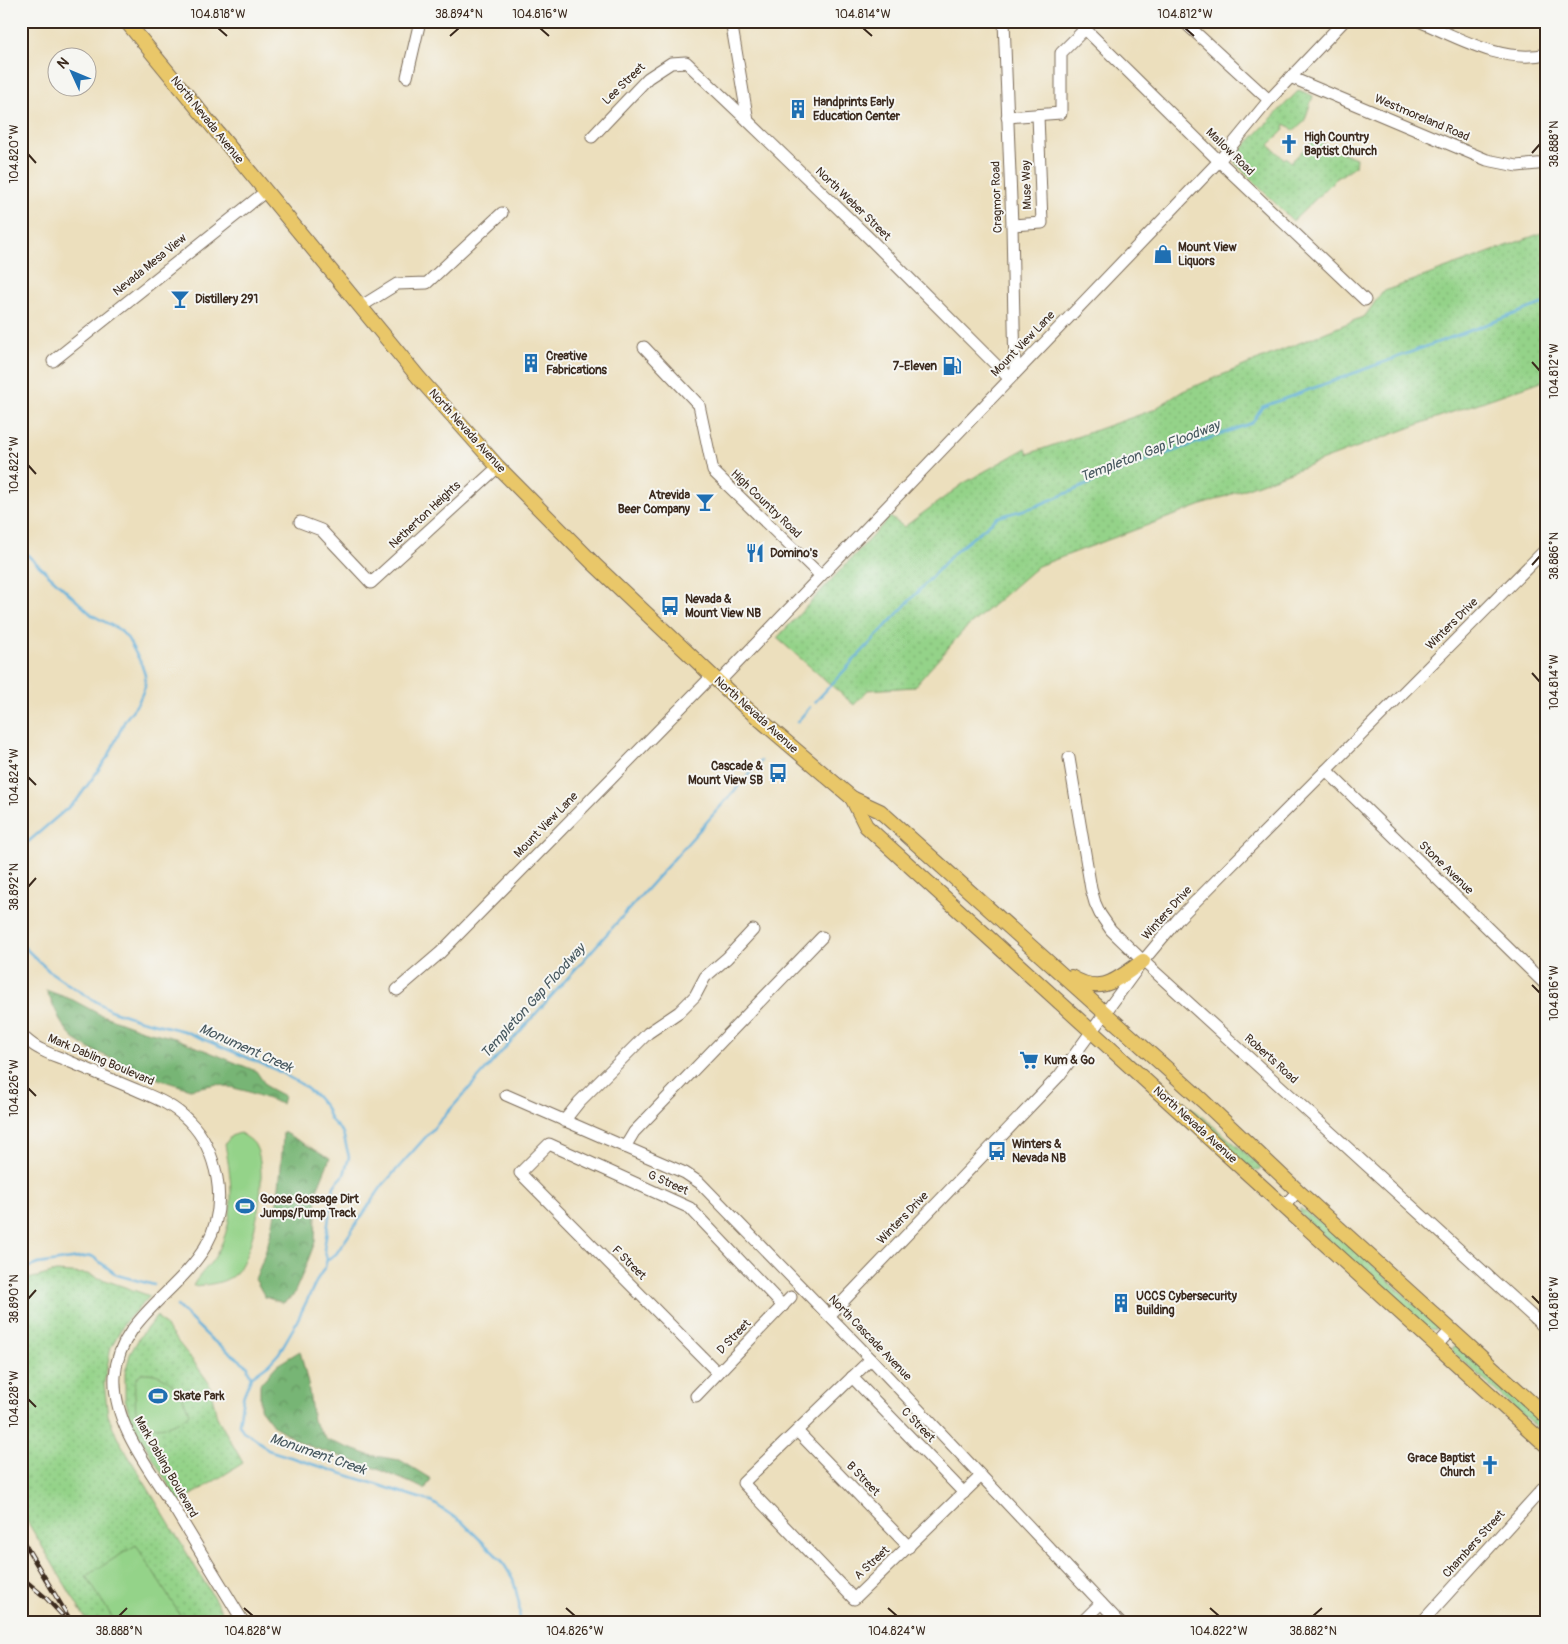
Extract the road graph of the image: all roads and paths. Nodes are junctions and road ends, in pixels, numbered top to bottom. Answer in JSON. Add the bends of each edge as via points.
{"nodes":[{"id":1,"x":126,"y":21,"type":"edge"},
{"id":2,"x":420,"y":21,"type":"edge"},
{"id":3,"x":731,"y":21,"type":"edge"},
{"id":4,"x":1004,"y":21,"type":"edge"},
{"id":5,"x":1183,"y":21,"type":"edge"},
{"id":6,"x":1344,"y":21,"type":"edge"},
{"id":7,"x":1419,"y":21,"type":"edge"},
{"id":8,"x":1081,"y":25,"type":"edge"},
{"id":9,"x":1547,"y":54,"type":"edge"},
{"id":10,"x":407,"y":77,"type":"dead end"},
{"id":11,"x":1290,"y":77,"type":"junction"},
{"id":12,"x":1270,"y":100,"type":"junction"},
{"id":13,"x":1038,"y":115,"type":"junction"},
{"id":14,"x":1007,"y":117,"type":"junction"},
{"id":15,"x":748,"y":121,"type":"junction"},
{"id":16,"x":592,"y":137,"type":"dead end"},
{"id":17,"x":1219,"y":161,"type":"junction"},
{"id":18,"x":1547,"y":163,"type":"edge"},
{"id":19,"x":265,"y":192,"type":"junction"},
{"id":20,"x":502,"y":213,"type":"dead end"},
{"id":21,"x":1012,"y":225,"type":"junction"},
{"id":22,"x":1365,"y":300,"type":"dead end"},
{"id":23,"x":360,"y":307,"type":"junction"},
{"id":24,"x":644,"y":347,"type":"dead end"},
{"id":25,"x":53,"y":361,"type":"dead end"},
{"id":26,"x":1012,"y":375,"type":"junction"},
{"id":27,"x":498,"y":466,"type":"junction"},
{"id":28,"x":300,"y":522,"type":"dead end"},
{"id":29,"x":1547,"y":548,"type":"edge"},
{"id":30,"x":820,"y":575,"type":"junction"},
{"id":31,"x":715,"y":679,"type":"junction"},
{"id":32,"x":1069,"y":758,"type":"dead end"},
{"id":33,"x":1326,"y":770,"type":"junction"},
{"id":34,"x":852,"y":798,"type":"junction"},
{"id":35,"x":753,"y":930,"type":"dead end"},
{"id":36,"x":822,"y":937,"type":"dead end"},
{"id":37,"x":1143,"y":961,"type":"junction"},
{"id":38,"x":1048,"y":962,"type":"junction"},
{"id":39,"x":1547,"y":986,"type":"edge"},
{"id":40,"x":398,"y":990,"type":"dead end"},
{"id":41,"x":1105,"y":1014,"type":"junction"},
{"id":42,"x":1092,"y":1031,"type":"junction"},
{"id":43,"x":21,"y":1035,"type":"edge"},
{"id":44,"x":506,"y":1095,"type":"dead end"},
{"id":45,"x":564,"y":1121,"type":"junction"},
{"id":46,"x":625,"y":1147,"type":"junction"},
{"id":47,"x":520,"y":1173,"type":"joint"},
{"id":48,"x":1298,"y":1191,"type":"junction"},
{"id":49,"x":1284,"y":1206,"type":"junction"},
{"id":50,"x":796,"y":1293,"type":"junction"},
{"id":51,"x":783,"y":1306,"type":"junction"},
{"id":52,"x":830,"y":1315,"type":"junction"},
{"id":53,"x":1545,"y":1326,"type":"edge"},
{"id":54,"x":1451,"y":1330,"type":"junction"},
{"id":55,"x":1437,"y":1345,"type":"junction"},
{"id":56,"x":872,"y":1359,"type":"junction"},
{"id":57,"x":718,"y":1373,"type":"junction"},
{"id":58,"x":852,"y":1377,"type":"junction"},
{"id":59,"x":696,"y":1396,"type":"dead end"},
{"id":60,"x":1547,"y":1417,"type":"edge"},
{"id":61,"x":797,"y":1431,"type":"junction"},
{"id":62,"x":1547,"y":1446,"type":"edge"},
{"id":63,"x":981,"y":1476,"type":"junction"},
{"id":64,"x":1547,"y":1484,"type":"edge"},
{"id":65,"x":964,"y":1493,"type":"junction"},
{"id":66,"x":909,"y":1547,"type":"junction"},
{"id":67,"x":1101,"y":1603,"type":"junction"},
{"id":68,"x":244,"y":1623,"type":"edge"},
{"id":69,"x":1081,"y":1623,"type":"edge"},
{"id":70,"x":1120,"y":1623,"type":"edge"},
{"id":71,"x":1421,"y":1623,"type":"edge"}],
"edges":[{"from":1,"to":19,"type":"main road","name":"North Nevada Avenue"},
{"from":2,"to":10,"type":"street"},
{"from":3,"to":15,"type":"street"},
{"from":4,"to":14,"type":"street","name":"Cragmor Road"},
{"from":5,"to":12,"type":"street"},
{"from":6,"to":11,"type":"street","name":"Mount View Lane"},
{"from":7,"to":9,"type":"street","via":[[1493,52],[1523,57]]},
{"from":8,"to":13,"type":"street","via":[[1061,53],[1061,113]]},
{"from":8,"to":17,"type":"street","name":"Mallow Road"},
{"from":11,"to":12,"type":"street","name":"Mount View Lane"},
{"from":11,"to":18,"type":"street","name":"Westmoreland Road","via":[[1487,160],[1517,166]]},
{"from":12,"to":17,"type":"street","name":"Mount View Lane"},
{"from":13,"to":14,"type":"street"},
{"from":13,"to":21,"type":"street","name":"Muse Way","via":[[1042,223]]},
{"from":14,"to":21,"type":"street","name":"Cragmor Road"},
{"from":15,"to":16,"type":"street","name":"Lee Street","via":[[686,62],[671,62],[648,78]]},
{"from":15,"to":26,"type":"street","name":"North Weber Street"},
{"from":17,"to":22,"type":"street","name":"Mallow Road"},
{"from":17,"to":26,"type":"street","name":"Mount View Lane"},
{"from":19,"to":23,"type":"main road","name":"North Nevada Avenue"},
{"from":19,"to":25,"type":"street","name":"Nevada Mesa View"},
{"from":20,"to":23,"type":"street","via":[[427,283],[397,284]]},
{"from":21,"to":26,"type":"street","name":"Cragmor Road"},
{"from":23,"to":27,"type":"main road","name":"North Nevada Avenue"},
{"from":24,"to":30,"type":"street","name":"High Country Road","via":[[699,405],[713,472]]},
{"from":26,"to":30,"type":"street","name":"Mount View Lane"},
{"from":27,"to":28,"type":"street","name":"Netherton Heights","via":[[371,583],[321,530]]},
{"from":27,"to":31,"type":"main road","name":"North Nevada Avenue","via":[[594,564]]},
{"from":29,"to":33,"type":"street","name":"Winters Drive"},
{"from":30,"to":31,"type":"street","name":"Mount View Lane"},
{"from":31,"to":34,"type":"main road","name":"North Nevada Avenue"},
{"from":31,"to":40,"type":"street","name":"Mount View Lane","via":[[440,953]]},
{"from":32,"to":37,"type":"street","name":"Roberts Road","via":[[1095,903],[1111,930]]},
{"from":33,"to":37,"type":"street","name":"Winters Drive","via":[[1179,918]]},
{"from":33,"to":39,"type":"street","name":"Stone Avenue"},
{"from":34,"to":38,"type":"main road","name":"North Nevada Avenue","via":[[880,811]]},
{"from":34,"to":42,"type":"main road","name":"North Nevada Avenue","via":[[866,826]]},
{"from":35,"to":45,"type":"street","via":[[705,977],[695,996],[679,1012],[648,1033]]},
{"from":36,"to":46,"type":"street","via":[[634,1132]]},
{"from":37,"to":38,"type":"main road","via":[[1099,987],[1077,981]]},
{"from":37,"to":41,"type":"street","name":"Winters Drive"},
{"from":37,"to":53,"type":"street","name":"Roberts Road"},
{"from":38,"to":41,"type":"main road","name":"North Nevada Avenue"},
{"from":41,"to":42,"type":"street","name":"Winters Drive"},
{"from":41,"to":48,"type":"main road","name":"North Nevada Avenue"},
{"from":42,"to":49,"type":"main road","name":"North Nevada Avenue"},
{"from":42,"to":52,"type":"street","name":"Winters Drive","via":[[1037,1101]]},
{"from":43,"to":68,"type":"street","name":"Mark Dabling Boulevard","via":[[40,1049],[166,1102],[188,1120],[203,1139],[214,1163],[219,1209],[213,1232],[187,1273],[132,1330],[118,1358],[115,1376],[118,1409],[125,1427]]},
{"from":44,"to":45,"type":"street","name":"North Cascade Avenue"},
{"from":45,"to":46,"type":"street","name":"North Cascade Avenue"},
{"from":46,"to":50,"type":"street","name":"North Cascade Avenue","via":[[685,1173],[700,1183]]},
{"from":47,"to":51,"type":"street","name":"G Street","via":[[549,1144],[690,1208]]},
{"from":47,"to":57,"type":"street","name":"F Street"},
{"from":48,"to":49,"type":"street"},
{"from":48,"to":54,"type":"main road","name":"North Nevada Avenue"},
{"from":49,"to":55,"type":"main road","name":"North Nevada Avenue"},
{"from":50,"to":51,"type":"street","name":"D Street"},
{"from":50,"to":52,"type":"street","name":"North Cascade Avenue"},
{"from":51,"to":57,"type":"street","name":"D Street"},
{"from":52,"to":56,"type":"street","name":"North Cascade Avenue"},
{"from":54,"to":55,"type":"street"},
{"from":54,"to":60,"type":"main road","name":"North Nevada Avenue"},
{"from":55,"to":62,"type":"main road","name":"North Nevada Avenue"},
{"from":56,"to":58,"type":"street"},
{"from":56,"to":63,"type":"street","name":"North Cascade Avenue"},
{"from":57,"to":59,"type":"street","name":"D Street"},
{"from":58,"to":61,"type":"street"},
{"from":58,"to":65,"type":"street","name":"C Street"},
{"from":61,"to":66,"type":"street","name":"B Street"},
{"from":61,"to":66,"type":"street","name":"A Street","via":[[743,1483],[854,1599]]},
{"from":63,"to":65,"type":"street","name":"A Street"},
{"from":63,"to":67,"type":"street","name":"North Cascade Avenue"},
{"from":64,"to":71,"type":"street","name":"Chambers Street"},
{"from":65,"to":66,"type":"street","name":"A Street"},
{"from":67,"to":69,"type":"street"},
{"from":67,"to":70,"type":"street","name":"North Cascade Avenue"}]}
